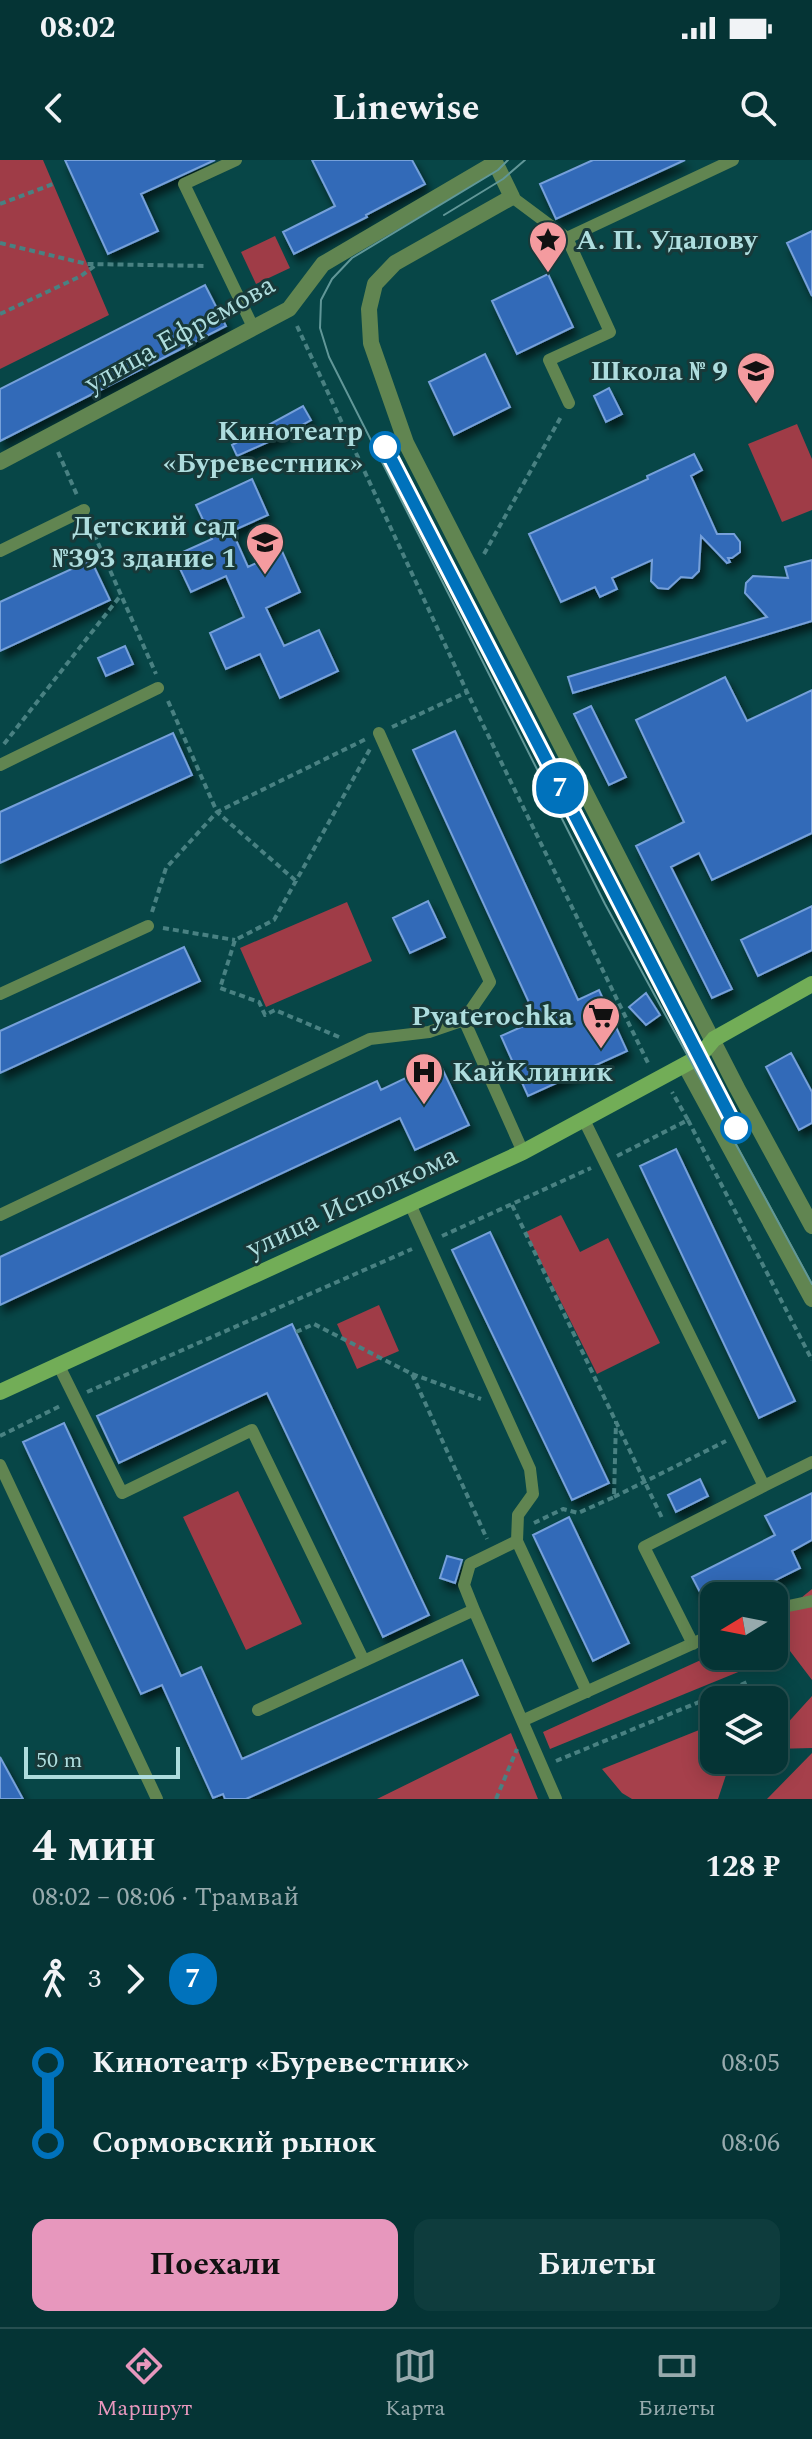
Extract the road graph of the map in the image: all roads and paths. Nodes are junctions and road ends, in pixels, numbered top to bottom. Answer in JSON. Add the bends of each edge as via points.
{"nodes":[{"id":1,"x":236,"y":160,"type":"edge"},
{"id":2,"x":733,"y":160,"type":"edge"},
{"id":3,"x":494,"y":161,"type":"edge"},
{"id":4,"x":53,"y":184,"type":"dead end"},
{"id":5,"x":512,"y":197,"type":"junction"},
{"id":6,"x":0,"y":204,"type":"edge"},
{"id":7,"x":567,"y":238,"type":"junction"},
{"id":8,"x":0,"y":243,"type":"edge"},
{"id":9,"x":97,"y":264,"type":"junction"},
{"id":10,"x":224,"y":266,"type":"junction"},
{"id":11,"x":289,"y":309,"type":"junction"},
{"id":12,"x":0,"y":314,"type":"edge"},
{"id":13,"x":253,"y":327,"type":"junction"},
{"id":14,"x":569,"y":403,"type":"joint"},
{"id":15,"x":51,"y":435,"type":"junction"},
{"id":16,"x":0,"y":462,"type":"edge"},
{"id":17,"x":84,"y":510,"type":"junction"},
{"id":18,"x":0,"y":551,"type":"edge"},
{"id":19,"x":473,"y":573,"type":"junction"},
{"id":20,"x":121,"y":595,"type":"junction"},
{"id":21,"x":161,"y":689,"type":"junction"},
{"id":22,"x":467,"y":692,"type":"junction"},
{"id":23,"x":379,"y":733,"type":"junction"},
{"id":24,"x":0,"y":749,"type":"edge"},
{"id":25,"x":0,"y":765,"type":"edge"},
{"id":26,"x":217,"y":812,"type":"junction"},
{"id":27,"x":296,"y":881,"type":"junction"},
{"id":28,"x":148,"y":926,"type":"junction"},
{"id":29,"x":235,"y":940,"type":"junction"},
{"id":30,"x":812,"y":984,"type":"edge"},
{"id":31,"x":0,"y":994,"type":"edge"},
{"id":32,"x":464,"y":1020,"type":"junction"},
{"id":33,"x":714,"y":1039,"type":"junction"},
{"id":34,"x":359,"y":1045,"type":"junction"},
{"id":35,"x":685,"y":1065,"type":"junction"},
{"id":36,"x":657,"y":1081,"type":"junction"},
{"id":37,"x":584,"y":1120,"type":"junction"},
{"id":38,"x":688,"y":1120,"type":"junction"},
{"id":39,"x":523,"y":1152,"type":"junction"},
{"id":40,"x":606,"y":1161,"type":"junction"},
{"id":41,"x":410,"y":1204,"type":"junction"},
{"id":42,"x":512,"y":1205,"type":"junction"},
{"id":43,"x":0,"y":1215,"type":"edge"},
{"id":44,"x":812,"y":1226,"type":"edge"},
{"id":45,"x":427,"y":1242,"type":"junction"},
{"id":46,"x":812,"y":1299,"type":"edge"},
{"id":47,"x":296,"y":1332,"type":"dead end"},
{"id":48,"x":812,"y":1360,"type":"edge"},
{"id":49,"x":59,"y":1366,"type":"junction"},
{"id":50,"x":412,"y":1374,"type":"junction"},
{"id":51,"x":0,"y":1392,"type":"edge"},
{"id":52,"x":75,"y":1399,"type":"junction"},
{"id":53,"x":502,"y":1407,"type":"junction"},
{"id":54,"x":616,"y":1421,"type":"junction"},
{"id":55,"x":739,"y":1435,"type":"junction"},
{"id":56,"x":0,"y":1436,"type":"edge"},
{"id":57,"x":812,"y":1462,"type":"edge"},
{"id":58,"x":0,"y":1465,"type":"edge"},
{"id":59,"x":645,"y":1482,"type":"junction"},
{"id":60,"x":764,"y":1486,"type":"junction"},
{"id":61,"x":614,"y":1497,"type":"junction"},
{"id":62,"x":669,"y":1533,"type":"junction"},
{"id":63,"x":517,"y":1536,"type":"junction"},
{"id":64,"x":489,"y":1545,"type":"dead end"},
{"id":65,"x":812,"y":1601,"type":"edge"},
{"id":66,"x":788,"y":1606,"type":"edge"},
{"id":67,"x":474,"y":1610,"type":"junction"},
{"id":68,"x":700,"y":1641,"type":"edge"},
{"id":69,"x":693,"y":1644,"type":"junction"},
{"id":70,"x":364,"y":1661,"type":"junction"},
{"id":71,"x":750,"y":1681,"type":"dead end"},
{"id":72,"x":587,"y":1692,"type":"junction"},
{"id":73,"x":258,"y":1710,"type":"dead end"},
{"id":74,"x":525,"y":1724,"type":"junction"},
{"id":75,"x":543,"y":1767,"type":"junction"},
{"id":76,"x":157,"y":1799,"type":"edge"},
{"id":77,"x":496,"y":1799,"type":"edge"},
{"id":78,"x":556,"y":1799,"type":"edge"}],
"edges":[{"from":1,"to":10,"type":"lane","via":[[184,184]]},
{"from":2,"to":7,"type":"lane"},
{"from":3,"to":5,"type":"street"},
{"from":3,"to":11,"type":"street","name":"улица Ефремова","via":[[323,264]]},
{"from":4,"to":6,"type":"path"},
{"from":5,"to":7,"type":"lane"},
{"from":5,"to":19,"type":"street","via":[[395,263],[375,284],[369,309],[371,343],[406,443]]},
{"from":7,"to":14,"type":"lane","via":[[610,332],[549,360]]},
{"from":8,"to":9,"type":"path"},
{"from":9,"to":10,"type":"path"},
{"from":9,"to":12,"type":"path"},
{"from":10,"to":13,"type":"lane"},
{"from":11,"to":13,"type":"street","name":"улица Ефремова"},
{"from":11,"to":22,"type":"path"},
{"from":13,"to":15,"type":"street","name":"улица Ефремова"},
{"from":14,"to":19,"type":"path"},
{"from":15,"to":16,"type":"street","name":"улица Ефремова"},
{"from":15,"to":17,"type":"path"},
{"from":17,"to":18,"type":"lane"},
{"from":17,"to":20,"type":"path"},
{"from":19,"to":33,"type":"street"},
{"from":20,"to":21,"type":"path"},
{"from":20,"to":24,"type":"path"},
{"from":21,"to":25,"type":"lane"},
{"from":21,"to":26,"type":"path"},
{"from":22,"to":23,"type":"path"},
{"from":22,"to":36,"type":"path"},
{"from":23,"to":26,"type":"path"},
{"from":23,"to":27,"type":"path"},
{"from":23,"to":32,"type":"lane","via":[[490,982]]},
{"from":26,"to":27,"type":"path"},
{"from":26,"to":28,"type":"path","via":[[166,868]]},
{"from":27,"to":29,"type":"path","via":[[274,920]]},
{"from":28,"to":29,"type":"path"},
{"from":28,"to":31,"type":"lane"},
{"from":29,"to":34,"type":"path","via":[[220,988],[259,1002],[265,1015],[275,1010]]},
{"from":30,"to":33,"type":"street","name":"улица Исполкома"},
{"from":32,"to":34,"type":"lane"},
{"from":32,"to":39,"type":"lane"},
{"from":33,"to":35,"type":"street","name":"улица Исполкома"},
{"from":33,"to":44,"type":"street"},
{"from":34,"to":43,"type":"lane"},
{"from":35,"to":36,"type":"street","name":"улица Исполкома"},
{"from":35,"to":46,"type":"street"},
{"from":36,"to":37,"type":"street","name":"улица Исполкома"},
{"from":36,"to":38,"type":"path","via":[[669,1087]]},
{"from":37,"to":39,"type":"street","name":"улица Исполкома"},
{"from":37,"to":40,"type":"lane"},
{"from":38,"to":40,"type":"path"},
{"from":38,"to":48,"type":"path"},
{"from":39,"to":41,"type":"street","name":"улица Исполкома"},
{"from":40,"to":42,"type":"path"},
{"from":40,"to":55,"type":"lane"},
{"from":41,"to":45,"type":"lane"},
{"from":41,"to":49,"type":"street","name":"улица Исполкома"},
{"from":42,"to":45,"type":"path"},
{"from":42,"to":54,"type":"path"},
{"from":45,"to":52,"type":"path"},
{"from":45,"to":53,"type":"lane"},
{"from":47,"to":50,"type":"path","via":[[314,1324]]},
{"from":49,"to":51,"type":"street","name":"улица Исполкома"},
{"from":49,"to":52,"type":"lane"},
{"from":50,"to":53,"type":"path"},
{"from":50,"to":64,"type":"path"},
{"from":52,"to":56,"type":"path"},
{"from":52,"to":70,"type":"lane","via":[[122,1493],[252,1430]]},
{"from":53,"to":63,"type":"lane","via":[[530,1469],[533,1494],[518,1515]]},
{"from":54,"to":59,"type":"path"},
{"from":54,"to":61,"type":"path"},
{"from":55,"to":59,"type":"path"},
{"from":55,"to":60,"type":"lane"},
{"from":57,"to":60,"type":"lane"},
{"from":58,"to":76,"type":"lane"},
{"from":59,"to":61,"type":"path"},
{"from":59,"to":62,"type":"path"},
{"from":60,"to":62,"type":"lane"},
{"from":61,"to":63,"type":"path","via":[[578,1513],[563,1509]]},
{"from":62,"to":69,"type":"lane","via":[[644,1547]]},
{"from":63,"to":67,"type":"lane","via":[[470,1564],[464,1585]]},
{"from":63,"to":72,"type":"lane"},
{"from":65,"to":66,"type":"lane"},
{"from":67,"to":70,"type":"lane"},
{"from":67,"to":74,"type":"lane"},
{"from":68,"to":69,"type":"lane"},
{"from":69,"to":72,"type":"lane"},
{"from":70,"to":73,"type":"lane"},
{"from":71,"to":75,"type":"path"},
{"from":72,"to":74,"type":"lane"},
{"from":74,"to":75,"type":"lane"},
{"from":74,"to":77,"type":"path"},
{"from":75,"to":78,"type":"lane"}]}
